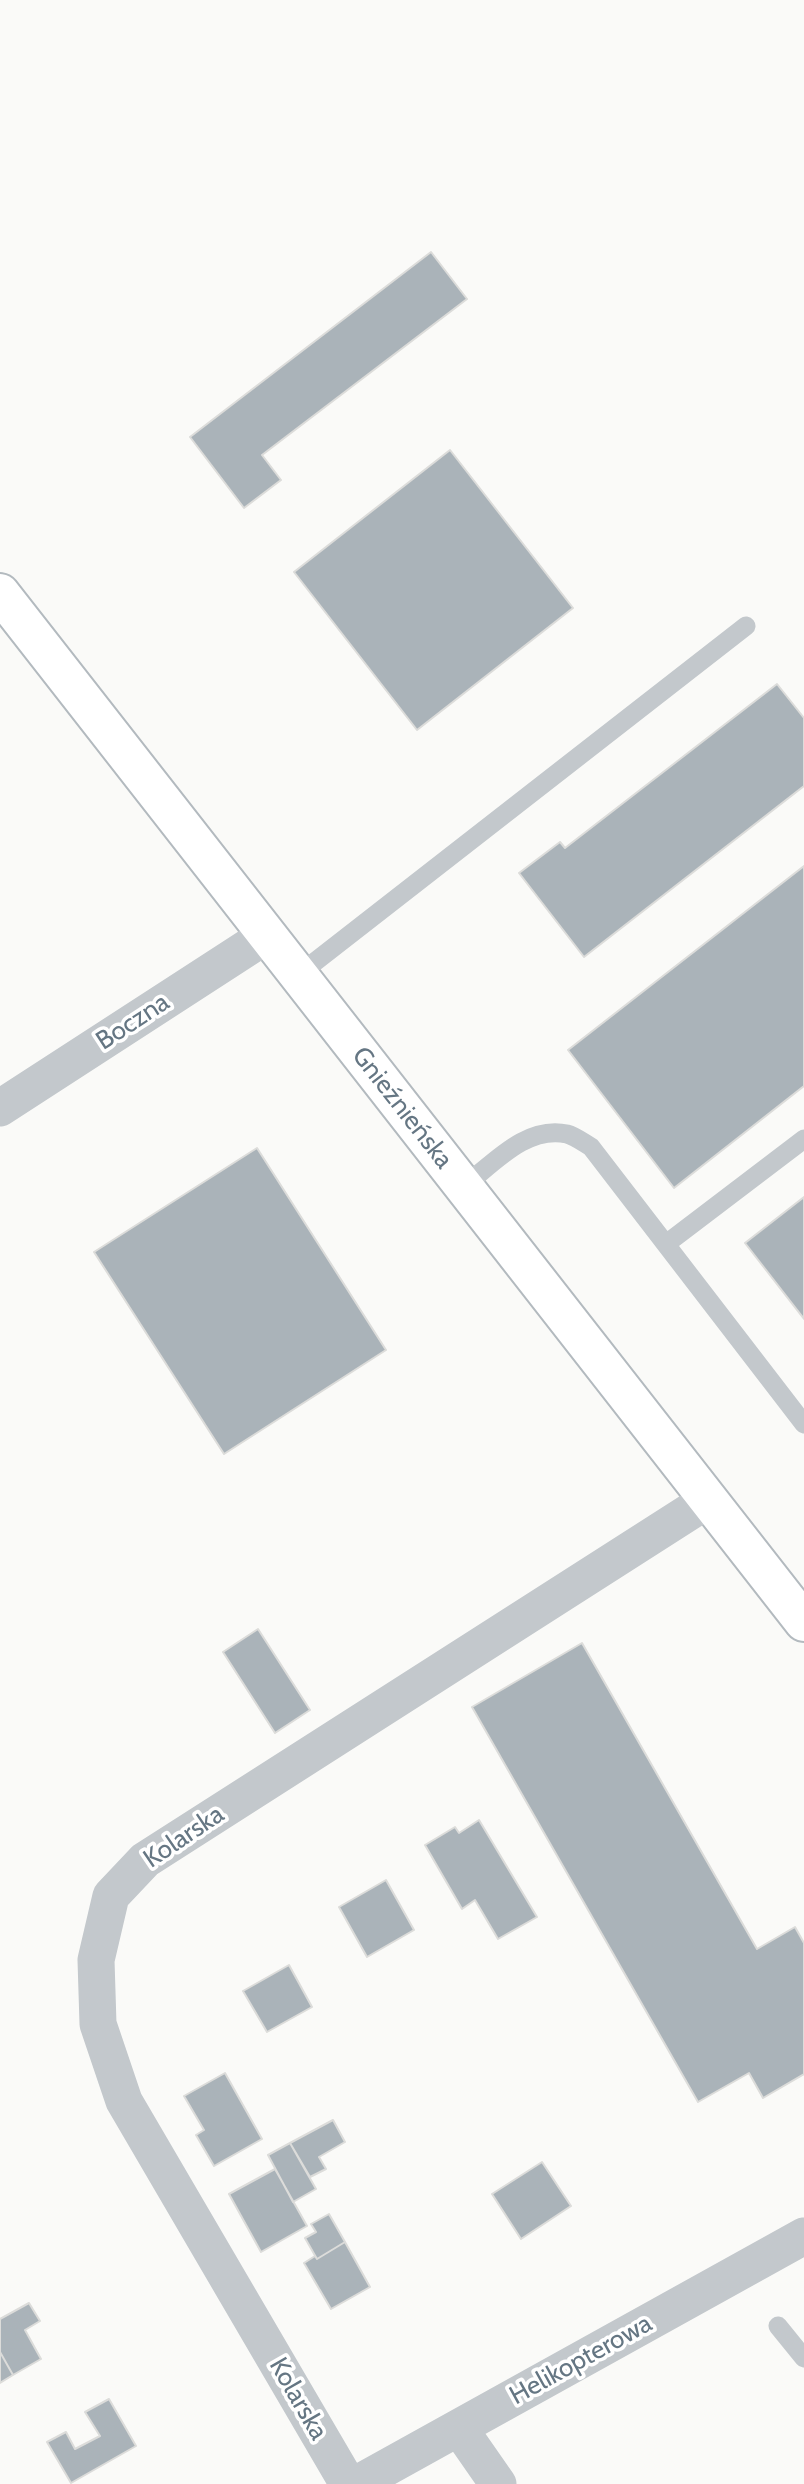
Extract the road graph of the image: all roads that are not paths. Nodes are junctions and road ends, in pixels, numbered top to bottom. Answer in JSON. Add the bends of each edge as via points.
{"nodes":[{"id":1,"x":0,"y":593,"type":"edge"},
{"id":2,"x":746,"y":626,"type":"dead end"},
{"id":3,"x":267,"y":935,"type":"junction"},
{"id":4,"x":298,"y":975,"type":"junction"},
{"id":5,"x":0,"y":1108,"type":"edge"},
{"id":6,"x":804,"y":1139,"type":"edge"},
{"id":7,"x":463,"y":1186,"type":"junction"},
{"id":8,"x":666,"y":1244,"type":"junction"},
{"id":9,"x":804,"y":1424,"type":"edge"},
{"id":10,"x":708,"y":1500,"type":"junction"},
{"id":11,"x":804,"y":1622,"type":"edge"},
{"id":12,"x":804,"y":2236,"type":"edge"},
{"id":13,"x":778,"y":2326,"type":"dead end"},
{"id":14,"x":804,"y":2358,"type":"edge"},
{"id":15,"x":458,"y":2428,"type":"junction"},
{"id":16,"x":348,"y":2484,"type":"edge"},
{"id":17,"x":357,"y":2484,"type":"edge"},
{"id":18,"x":498,"y":2484,"type":"edge"}],
"edges":[{"from":1,"to":3,"type":"main road","name":"Gnieźnieńska"},
{"from":2,"to":4,"type":"lane"},
{"from":3,"to":4,"type":"main road","name":"Gnieźnieńska"},
{"from":3,"to":5,"type":"street","name":"Boczna"},
{"from":4,"to":7,"type":"main road","name":"Gnieźnieńska"},
{"from":6,"to":8,"type":"lane"},
{"from":7,"to":8,"type":"lane","via":[[525,1139],[546,1133],[569,1134],[591,1147]]},
{"from":7,"to":10,"type":"main road","name":"Gnieźnieńska"},
{"from":8,"to":9,"type":"lane"},
{"from":10,"to":11,"type":"main road","name":"Gnieźnieńska"},
{"from":10,"to":16,"type":"street","name":"Kolarska","via":[[145,1860],[111,1896],[96,1960],[98,2024],[124,2101]]},
{"from":12,"to":15,"type":"street","name":"Helikopterowa"},
{"from":13,"to":14,"type":"lane"},
{"from":15,"to":17,"type":"street","name":"Helikopterowa"},
{"from":15,"to":18,"type":"street"}]}
